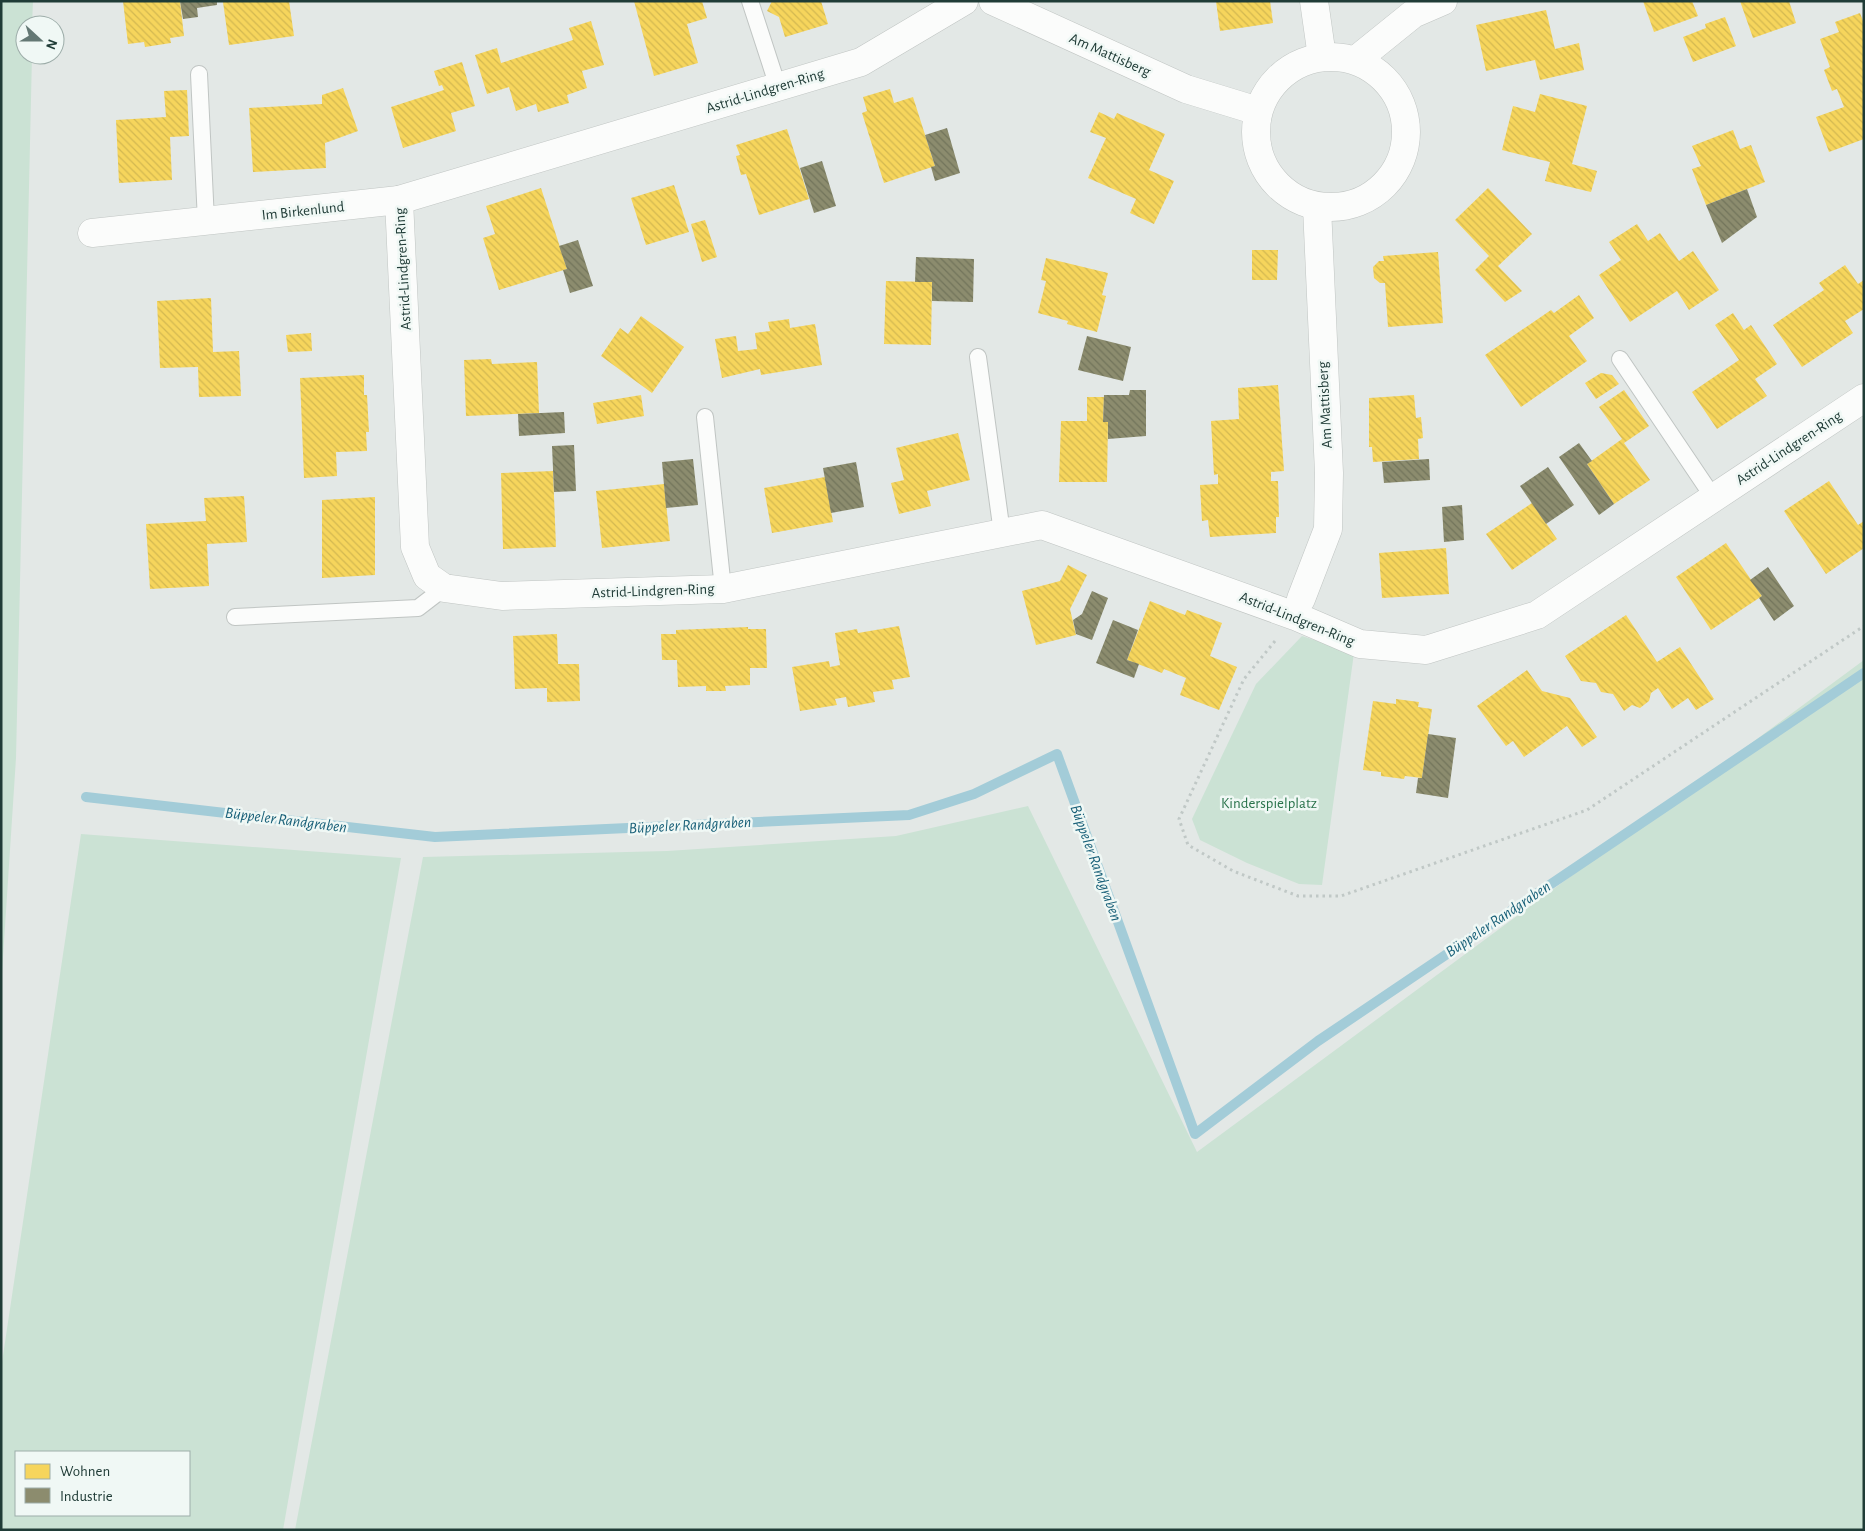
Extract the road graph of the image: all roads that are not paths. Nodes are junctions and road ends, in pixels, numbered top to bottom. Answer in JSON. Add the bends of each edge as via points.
{"nodes":[{"id":1,"x":750,"y":1,"type":"edge"},
{"id":2,"x":964,"y":1,"type":"edge"},
{"id":3,"x":993,"y":1,"type":"edge"},
{"id":4,"x":1314,"y":1,"type":"edge"},
{"id":5,"x":1443,"y":1,"type":"edge"},
{"id":6,"x":1322,"y":57,"type":"junction"},
{"id":7,"x":1356,"y":60,"type":"junction"},
{"id":8,"x":199,"y":74,"type":"dead end"},
{"id":9,"x":778,"y":87,"type":"junction"},
{"id":10,"x":1258,"y":111,"type":"junction"},
{"id":11,"x":399,"y":200,"type":"junction"},
{"id":12,"x":1317,"y":207,"type":"junction"},
{"id":13,"x":206,"y":221,"type":"junction"},
{"id":14,"x":92,"y":234,"type":"dead end"},
{"id":15,"x":978,"y":357,"type":"dead end"},
{"id":16,"x":1620,"y":359,"type":"dead end"},
{"id":17,"x":1864,"y":398,"type":"edge"},
{"id":18,"x":705,"y":417,"type":"dead end"},
{"id":19,"x":1713,"y":497,"type":"junction"},
{"id":20,"x":1002,"y":533,"type":"junction"},
{"id":21,"x":444,"y":588,"type":"junction"},
{"id":22,"x":723,"y":589,"type":"junction"},
{"id":23,"x":1298,"y":607,"type":"junction"},
{"id":24,"x":235,"y":617,"type":"dead end"}],
"edges":[{"from":1,"to":9,"type":"lane"},
{"from":2,"to":9,"type":"street","name":"Astrid-Lindgren-Ring","via":[[861,62]]},
{"from":3,"to":10,"type":"street","name":"Am Mattisberg","via":[[1186,89]]},
{"from":4,"to":6,"type":"street"},
{"from":5,"to":7,"type":"street","via":[[1413,14]]},
{"from":6,"to":7,"type":"street"},
{"from":6,"to":10,"type":"street","via":[[1286,72],[1272,85]]},
{"from":7,"to":12,"type":"street","via":[[1388,81],[1405,114],[1404,152],[1386,185],[1354,204]]},
{"from":8,"to":13,"type":"lane"},
{"from":9,"to":11,"type":"street","name":"Astrid-Lindgren-Ring"},
{"from":10,"to":12,"type":"street","via":[[1256,142],[1266,172],[1288,195]]},
{"from":11,"to":13,"type":"street","name":"Im Birkenlund"},
{"from":11,"to":21,"type":"street","name":"Astrid-Lindgren-Ring","via":[[415,547],[427,576]]},
{"from":12,"to":23,"type":"street","name":"Am Mattisberg","via":[[1329,473],[1328,529]]},
{"from":13,"to":14,"type":"street","name":"Im Birkenlund"},
{"from":15,"to":20,"type":"lane"},
{"from":16,"to":19,"type":"lane"},
{"from":17,"to":19,"type":"street","name":"Astrid-Lindgren-Ring"},
{"from":18,"to":22,"type":"lane","name":"Astrid-Lindgren-Ring"},
{"from":19,"to":23,"type":"street","name":"Astrid-Lindgren-Ring","via":[[1538,614],[1426,650],[1360,644]]},
{"from":20,"to":22,"type":"street","name":"Astrid-Lindgren-Ring"},
{"from":20,"to":23,"type":"street","name":"Astrid-Lindgren-Ring","via":[[1042,525]]},
{"from":21,"to":22,"type":"street","name":"Astrid-Lindgren-Ring","via":[[502,596]]},
{"from":21,"to":24,"type":"lane","via":[[418,608]]}]}
